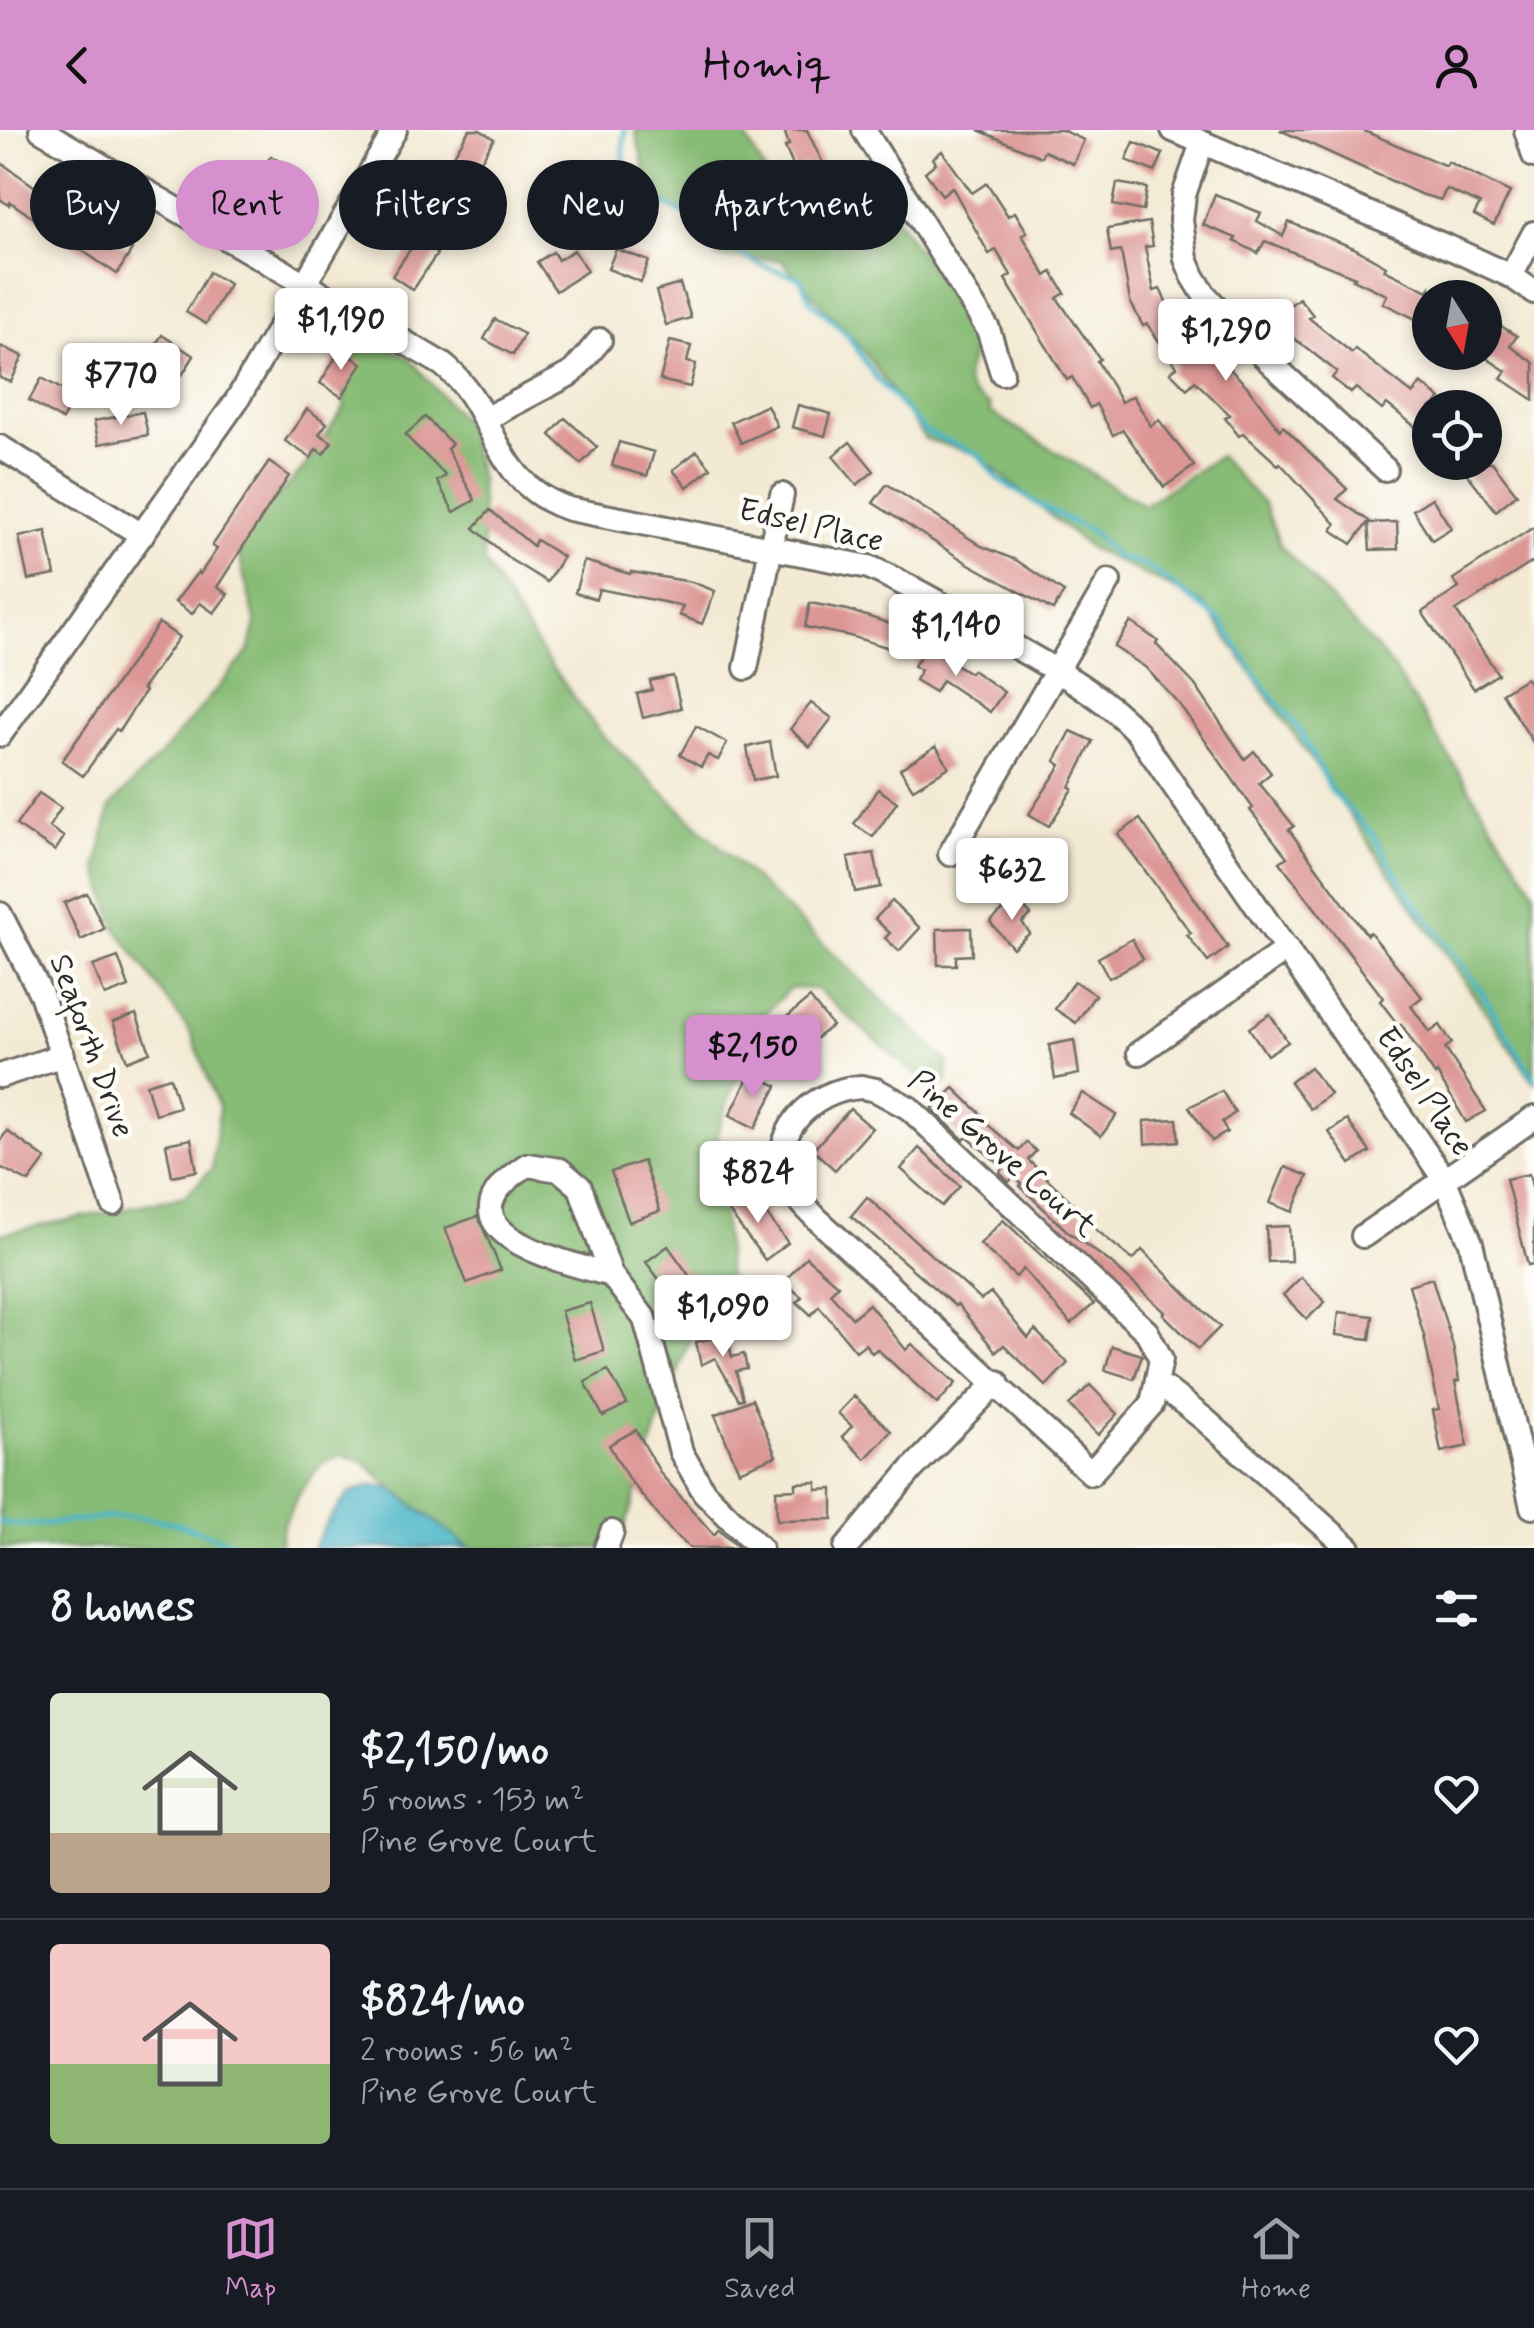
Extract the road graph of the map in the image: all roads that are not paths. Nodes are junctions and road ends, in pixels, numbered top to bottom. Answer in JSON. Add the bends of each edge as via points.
{"nodes":[{"id":1,"x":395,"y":130,"type":"edge"},
{"id":2,"x":864,"y":130,"type":"edge"},
{"id":3,"x":1172,"y":130,"type":"edge"},
{"id":4,"x":1526,"y":130,"type":"edge"},
{"id":5,"x":48,"y":132,"type":"edge"},
{"id":6,"x":1202,"y":143,"type":"junction"},
{"id":7,"x":1534,"y":156,"type":"edge"},
{"id":8,"x":1534,"y":233,"type":"edge"},
{"id":9,"x":1512,"y":276,"type":"junction"},
{"id":10,"x":306,"y":284,"type":"junction"},
{"id":11,"x":1534,"y":292,"type":"edge"},
{"id":12,"x":600,"y":340,"type":"dead end"},
{"id":13,"x":1002,"y":374,"type":"dead end"},
{"id":14,"x":485,"y":419,"type":"junction"},
{"id":15,"x":0,"y":448,"type":"edge"},
{"id":16,"x":1386,"y":469,"type":"dead end"},
{"id":17,"x":782,"y":496,"type":"dead end"},
{"id":18,"x":142,"y":535,"type":"junction"},
{"id":19,"x":771,"y":548,"type":"junction"},
{"id":20,"x":1109,"y":581,"type":"dead end"},
{"id":21,"x":746,"y":668,"type":"dead end"},
{"id":22,"x":1056,"y":672,"type":"junction"},
{"id":23,"x":0,"y":735,"type":"edge"},
{"id":24,"x":950,"y":854,"type":"dead end"},
{"id":25,"x":0,"y":914,"type":"edge"},
{"id":26,"x":1287,"y":949,"type":"junction"},
{"id":27,"x":1140,"y":1053,"type":"dead end"},
{"id":28,"x":62,"y":1056,"type":"junction"},
{"id":29,"x":0,"y":1076,"type":"edge"},
{"id":30,"x":1534,"y":1118,"type":"edge"},
{"id":31,"x":1444,"y":1180,"type":"junction"},
{"id":32,"x":113,"y":1204,"type":"dead end"},
{"id":33,"x":1363,"y":1236,"type":"dead end"},
{"id":34,"x":611,"y":1275,"type":"junction"},
{"id":35,"x":997,"y":1382,"type":"junction"},
{"id":36,"x":1156,"y":1386,"type":"junction"},
{"id":37,"x":1532,"y":1507,"type":"edge"},
{"id":38,"x":760,"y":1548,"type":"edge"},
{"id":39,"x":846,"y":1548,"type":"edge"},
{"id":40,"x":1349,"y":1548,"type":"edge"}],
"edges":[{"from":1,"to":10,"type":"street"},
{"from":2,"to":13,"type":"street","via":[[988,329]]},
{"from":3,"to":6,"type":"street"},
{"from":4,"to":7,"type":"street"},
{"from":5,"to":10,"type":"street","name":"Edsel Place"},
{"from":6,"to":9,"type":"street"},
{"from":6,"to":16,"type":"street","via":[[1181,220],[1194,276],[1256,349]]},
{"from":8,"to":9,"type":"street"},
{"from":9,"to":11,"type":"street"},
{"from":10,"to":14,"type":"street","name":"Edsel Place","via":[[442,364],[468,388]]},
{"from":10,"to":18,"type":"street","via":[[237,400]]},
{"from":12,"to":14,"type":"street","via":[[572,372]]},
{"from":14,"to":19,"type":"street","name":"Edsel Place","via":[[510,469],[558,505]]},
{"from":15,"to":18,"type":"street"},
{"from":17,"to":19,"type":"street"},
{"from":18,"to":23,"type":"street"},
{"from":19,"to":21,"type":"street"},
{"from":19,"to":22,"type":"street","name":"Edsel Place","via":[[869,567]]},
{"from":20,"to":22,"type":"street"},
{"from":22,"to":24,"type":"street"},
{"from":22,"to":26,"type":"street","name":"Edsel Place","via":[[1137,732]]},
{"from":25,"to":28,"type":"street","name":"Seaforth Drive","via":[[31,971]]},
{"from":26,"to":27,"type":"street"},
{"from":26,"to":31,"type":"street","name":"Edsel Place"},
{"from":28,"to":29,"type":"street"},
{"from":28,"to":32,"type":"street","name":"Seaforth Drive"},
{"from":30,"to":31,"type":"street"},
{"from":31,"to":33,"type":"street"},
{"from":31,"to":37,"type":"street","name":"Edsel Place","via":[[1471,1243]]},
{"from":34,"to":34,"type":"street","via":[[580,1187],[560,1170],[528,1164],[505,1179],[492,1196],[492,1214],[506,1234],[527,1250]]},
{"from":34,"to":38,"type":"street","via":[[645,1319],[672,1426],[692,1472]]},
{"from":35,"to":36,"type":"street","name":"Pine Grove Court","via":[[1091,1472],[1141,1419]]},
{"from":35,"to":36,"type":"street","name":"Pine Grove Court","via":[[789,1186],[787,1136],[810,1104],[861,1088],[909,1108],[1135,1318],[1161,1359]]},
{"from":35,"to":39,"type":"street"},
{"from":36,"to":40,"type":"street","via":[[1204,1419]]}]}
